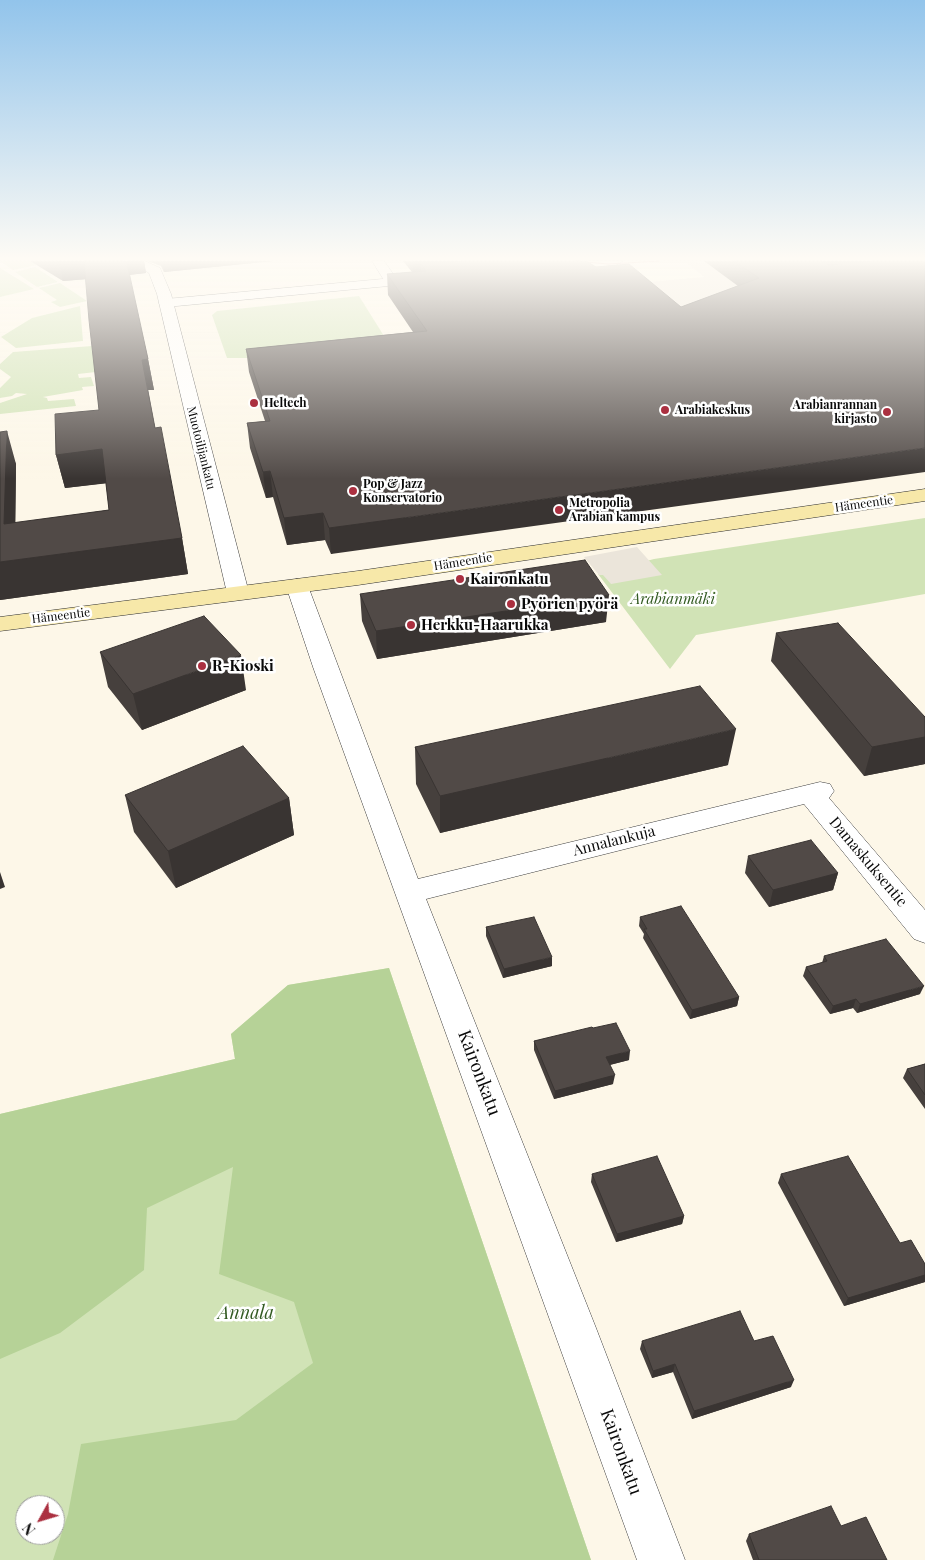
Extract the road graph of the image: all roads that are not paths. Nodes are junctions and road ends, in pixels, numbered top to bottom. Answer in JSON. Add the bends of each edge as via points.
{"nodes":[{"id":1,"x":174,"y":334,"type":"edge"},
{"id":2,"x":925,"y":495,"type":"edge"},
{"id":3,"x":298,"y":586,"type":"junction"},
{"id":4,"x":238,"y":593,"type":"junction"},
{"id":5,"x":0,"y":624,"type":"edge"},
{"id":6,"x":815,"y":792,"type":"joint"},
{"id":7,"x":409,"y":892,"type":"junction"},
{"id":8,"x":925,"y":931,"type":"edge"},
{"id":9,"x":661,"y":1560,"type":"edge"}],
"edges":[{"from":1,"to":4,"type":"street","name":"Muotoilijankatu"},
{"from":2,"to":3,"type":"main road","name":"Hämeentie"},
{"from":3,"to":4,"type":"main road","name":"Hämeentie"},
{"from":3,"to":7,"type":"street","name":"Kaironkatu"},
{"from":4,"to":5,"type":"main road","name":"Hämeentie"},
{"from":6,"to":7,"type":"street","name":"Annalankuja"},
{"from":6,"to":8,"type":"street","name":"Damaskuksentie"},
{"from":7,"to":9,"type":"street","name":"Kaironkatu"}]}
